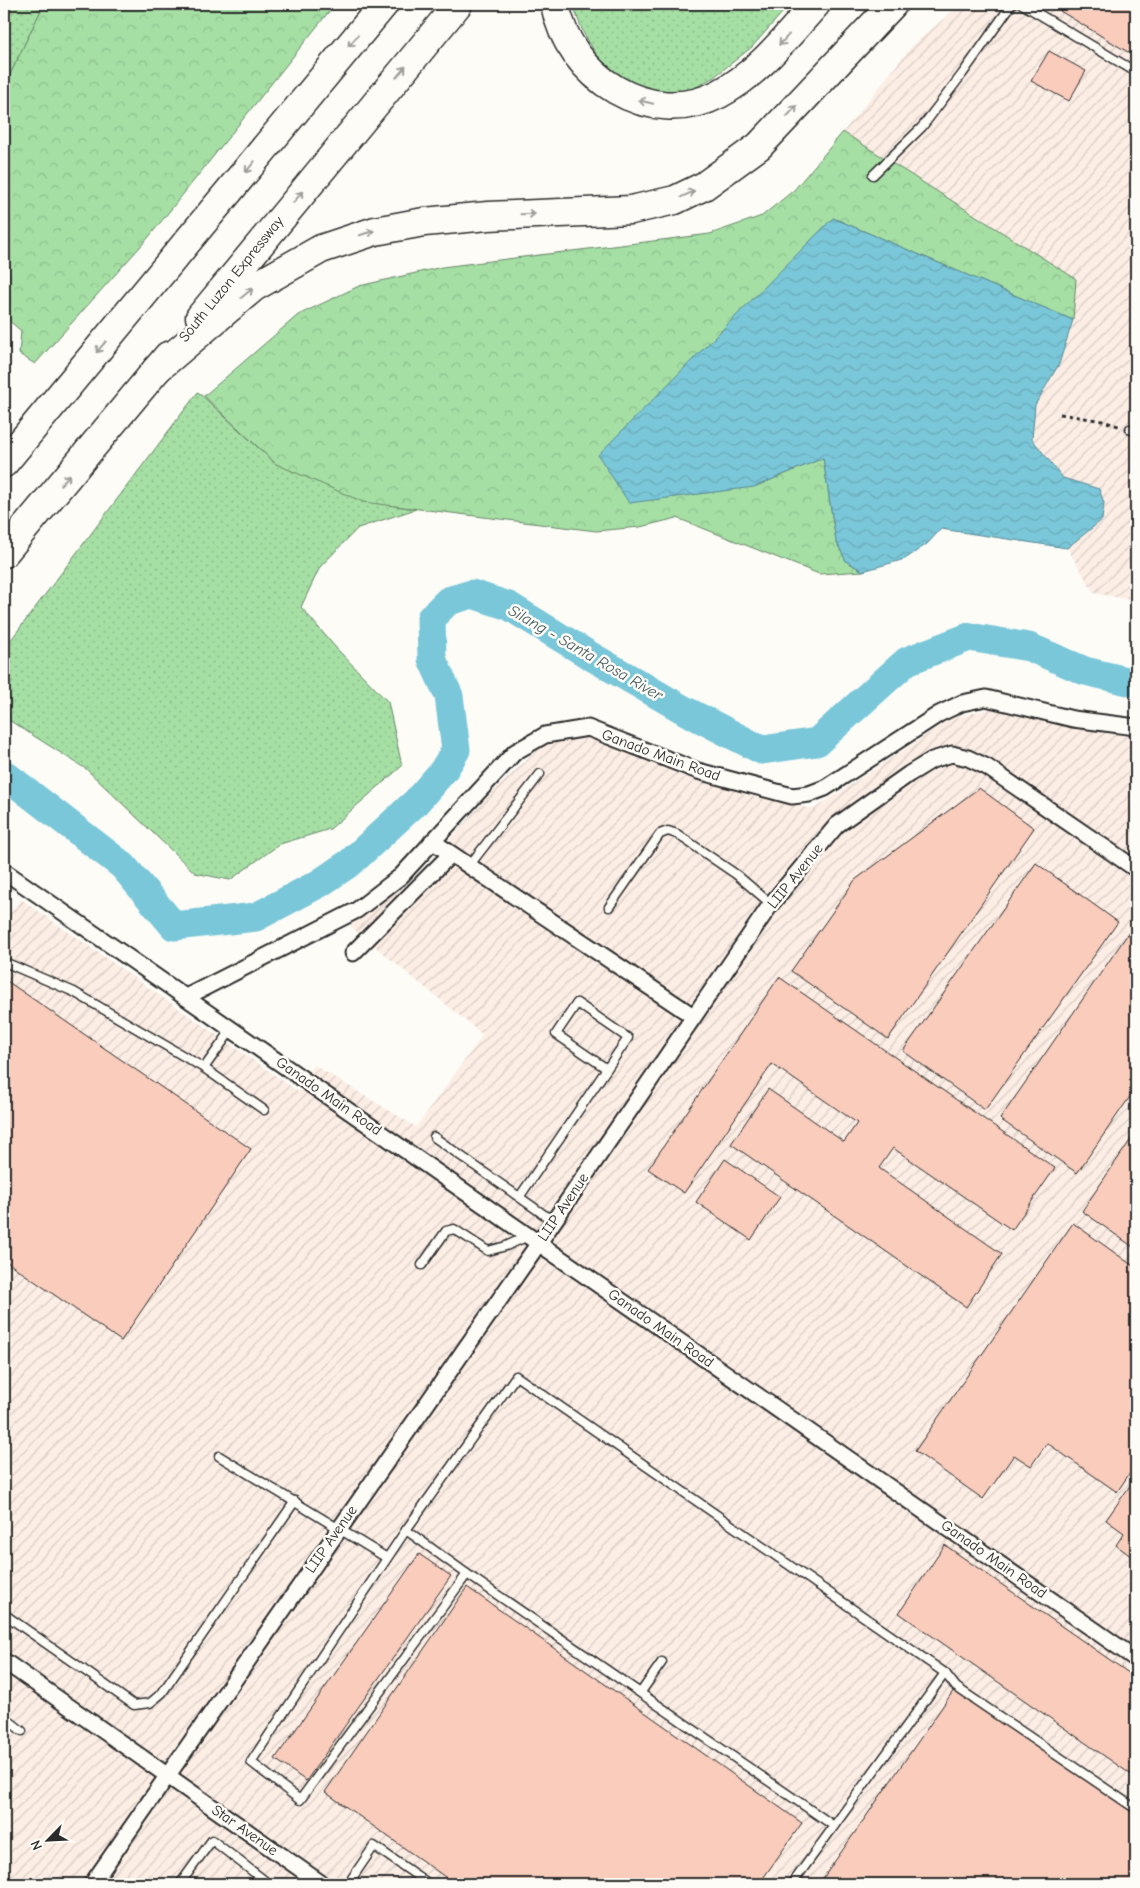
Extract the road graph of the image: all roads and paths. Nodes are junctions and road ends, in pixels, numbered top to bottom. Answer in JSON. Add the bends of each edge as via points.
{"nodes":[{"id":1,"x":384,"y":4,"type":"edge"},
{"id":2,"x":458,"y":4,"type":"edge"},
{"id":3,"x":556,"y":4,"type":"edge"},
{"id":4,"x":816,"y":4,"type":"edge"},
{"id":5,"x":893,"y":4,"type":"edge"},
{"id":6,"x":1012,"y":4,"type":"edge"},
{"id":7,"x":1022,"y":4,"type":"edge"},
{"id":8,"x":1136,"y":72,"type":"edge"},
{"id":9,"x":873,"y":175,"type":"dead end"},
{"id":10,"x":156,"y":370,"type":"junction"},
{"id":11,"x":1060,"y":414,"type":"dead end"},
{"id":12,"x":1133,"y":431,"type":"edge"},
{"id":13,"x":4,"y":463,"type":"edge"},
{"id":14,"x":4,"y":553,"type":"edge"},
{"id":15,"x":1136,"y":727,"type":"edge"},
{"id":16,"x":540,"y":774,"type":"dead end"},
{"id":17,"x":432,"y":841,"type":"junction"},
{"id":18,"x":451,"y":854,"type":"junction"},
{"id":19,"x":469,"y":866,"type":"junction"},
{"id":20,"x":1136,"y":869,"type":"edge"},
{"id":21,"x":4,"y":871,"type":"edge"},
{"id":22,"x":771,"y":904,"type":"junction"},
{"id":23,"x":609,"y":908,"type":"dead end"},
{"id":24,"x":353,"y":954,"type":"dead end"},
{"id":25,"x":9,"y":964,"type":"dead end"},
{"id":26,"x":186,"y":997,"type":"junction"},
{"id":27,"x":693,"y":1016,"type":"junction"},
{"id":28,"x":232,"y":1029,"type":"junction"},
{"id":29,"x":204,"y":1068,"type":"junction"},
{"id":30,"x":607,"y":1069,"type":"junction"},
{"id":31,"x":264,"y":1110,"type":"dead end"},
{"id":32,"x":434,"y":1137,"type":"dead end"},
{"id":33,"x":520,"y":1196,"type":"junction"},
{"id":34,"x":553,"y":1221,"type":"junction"},
{"id":35,"x":534,"y":1239,"type":"junction"},
{"id":36,"x":422,"y":1265,"type":"dead end"},
{"id":37,"x":219,"y":1456,"type":"dead end"},
{"id":38,"x":295,"y":1501,"type":"junction"},
{"id":39,"x":339,"y":1528,"type":"junction"},
{"id":40,"x":406,"y":1530,"type":"junction"},
{"id":41,"x":387,"y":1558,"type":"junction"},
{"id":42,"x":467,"y":1574,"type":"junction"},
{"id":43,"x":4,"y":1614,"type":"edge"},
{"id":44,"x":1136,"y":1659,"type":"edge"},
{"id":45,"x":4,"y":1661,"type":"edge"},
{"id":46,"x":662,"y":1662,"type":"dead end"},
{"id":47,"x":946,"y":1673,"type":"junction"},
{"id":48,"x":641,"y":1692,"type":"junction"},
{"id":49,"x":4,"y":1717,"type":"edge"},
{"id":50,"x":22,"y":1731,"type":"dead end"},
{"id":51,"x":167,"y":1776,"type":"junction"},
{"id":52,"x":1136,"y":1809,"type":"edge"},
{"id":53,"x":834,"y":1826,"type":"junction"},
{"id":54,"x":92,"y":1884,"type":"edge"},
{"id":55,"x":180,"y":1884,"type":"edge"},
{"id":56,"x":269,"y":1884,"type":"edge"},
{"id":57,"x":322,"y":1884,"type":"edge"},
{"id":58,"x":348,"y":1884,"type":"edge"},
{"id":59,"x":429,"y":1884,"type":"edge"},
{"id":60,"x":792,"y":1884,"type":"edge"}],
"edges":[{"from":1,"to":13,"type":"highway","one_way":true},
{"from":10,"to":2,"type":"highway","name":"South Luzon Expressway","one_way":true},
{"from":4,"to":3,"type":"highway","one_way":true,"via":[[773,52],[736,84],[705,100],[672,105],[649,103],[627,96],[592,73],[569,41]]},
{"from":10,"to":5,"type":"highway","one_way":true,"via":[[254,287],[321,249],[375,231],[424,222],[631,210],[675,200],[704,186],[759,146]]},
{"from":6,"to":9,"type":"lane","via":[[922,127]]},
{"from":7,"to":8,"type":"lane"},
{"from":14,"to":10,"type":"highway","name":"South Luzon Expressway","one_way":true},
{"from":11,"to":12,"type":"path","via":[[1104,421]]},
{"from":15,"to":17,"type":"street","name":"Ganado Main Road","via":[[1073,719],[986,698],[962,703],[939,714],[825,788],[792,796],[698,771],[588,728],[545,735],[515,752]]},
{"from":16,"to":19,"type":"lane"},
{"from":17,"to":18,"type":"street"},
{"from":17,"to":26,"type":"street","name":"Ganado Main Road","via":[[401,876],[357,910]]},
{"from":18,"to":19,"type":"street"},
{"from":18,"to":24,"type":"street"},
{"from":19,"to":27,"type":"street"},
{"from":20,"to":22,"type":"street","name":"LIIP Avenue","via":[[986,766],[952,754],[932,760],[909,774],[837,825]]},
{"from":21,"to":26,"type":"street","name":"Ganado Main Road"},
{"from":22,"to":23,"type":"lane","via":[[737,875],[668,831],[660,834]]},
{"from":22,"to":27,"type":"street","name":"LIIP Avenue"},
{"from":25,"to":29,"type":"lane","via":[[74,992]]},
{"from":26,"to":28,"type":"street","name":"Ganado Main Road"},
{"from":27,"to":34,"type":"street","name":"LIIP Avenue"},
{"from":28,"to":29,"type":"lane"},
{"from":28,"to":35,"type":"street","name":"Ganado Main Road"},
{"from":29,"to":31,"type":"lane"},
{"from":30,"to":30,"type":"lane","via":[[556,1034],[577,1003],[628,1038]]},
{"from":30,"to":33,"type":"lane"},
{"from":32,"to":33,"type":"lane"},
{"from":33,"to":34,"type":"lane"},
{"from":34,"to":35,"type":"street","name":"LIIP Avenue"},
{"from":35,"to":36,"type":"lane","via":[[488,1251],[454,1228],[446,1231]]},
{"from":35,"to":39,"type":"street","name":"LIIP Avenue"},
{"from":35,"to":44,"type":"street","name":"Ganado Main Road"},
{"from":37,"to":38,"type":"lane"},
{"from":38,"to":39,"type":"lane"},
{"from":38,"to":43,"type":"lane","via":[[162,1694],[150,1703],[134,1705]]},
{"from":39,"to":41,"type":"lane"},
{"from":39,"to":51,"type":"street","name":"LIIP Avenue"},
{"from":40,"to":41,"type":"lane"},
{"from":40,"to":42,"type":"lane"},
{"from":40,"to":47,"type":"lane","via":[[516,1376]]},
{"from":41,"to":42,"type":"lane","via":[[251,1762],[300,1800]]},
{"from":42,"to":48,"type":"lane"},
{"from":45,"to":51,"type":"street","name":"Star Avenue"},
{"from":46,"to":48,"type":"lane"},
{"from":47,"to":52,"type":"lane","via":[[956,1687]]},
{"from":47,"to":53,"type":"lane"},
{"from":48,"to":53,"type":"lane"},
{"from":49,"to":50,"type":"lane"},
{"from":51,"to":54,"type":"street","name":"LIIP Avenue"},
{"from":51,"to":57,"type":"street","name":"Star Avenue"},
{"from":53,"to":60,"type":"lane"},
{"from":55,"to":56,"type":"lane","via":[[212,1840]]},
{"from":58,"to":59,"type":"lane","via":[[374,1846]]}]}
